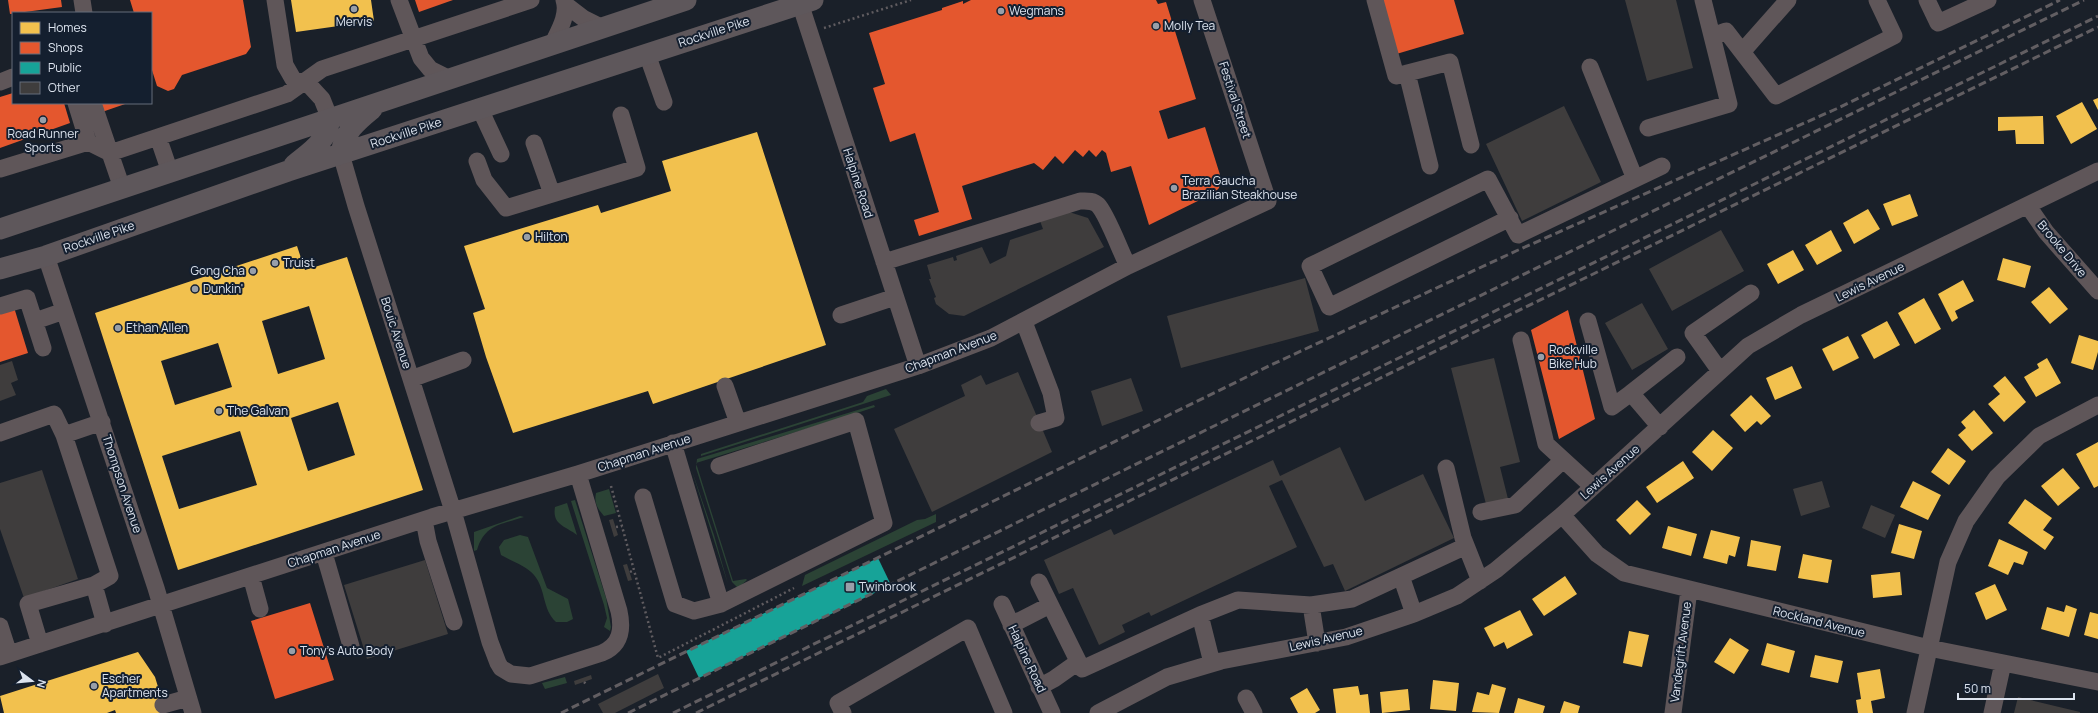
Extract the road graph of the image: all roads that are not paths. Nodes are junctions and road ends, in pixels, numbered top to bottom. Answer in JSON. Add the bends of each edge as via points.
{"nodes":[{"id":1,"x":82,"y":0,"type":"edge"},
{"id":2,"x":275,"y":0,"type":"edge"},
{"id":3,"x":400,"y":0,"type":"edge"},
{"id":4,"x":530,"y":0,"type":"edge"},
{"id":5,"x":686,"y":0,"type":"edge"},
{"id":6,"x":1202,"y":0,"type":"edge"},
{"id":7,"x":1375,"y":0,"type":"edge"},
{"id":8,"x":1704,"y":0,"type":"edge"},
{"id":9,"x":1788,"y":0,"type":"edge"},
{"id":10,"x":1877,"y":0,"type":"edge"},
{"id":11,"x":1927,"y":0,"type":"edge"},
{"id":12,"x":1988,"y":0,"type":"edge"},
{"id":13,"x":804,"y":1,"type":"edge"},
{"id":14,"x":565,"y":3,"type":"edge"},
{"id":15,"x":84,"y":12,"type":"edge"},
{"id":16,"x":603,"y":28,"type":"junction"},
{"id":17,"x":1712,"y":36,"type":"junction"},
{"id":18,"x":414,"y":39,"type":"junction"},
{"id":19,"x":552,"y":45,"type":"junction"},
{"id":20,"x":1742,"y":52,"type":"junction"},
{"id":21,"x":647,"y":54,"type":"junction"},
{"id":22,"x":1590,"y":67,"type":"dead end"},
{"id":23,"x":1407,"y":73,"type":"junction"},
{"id":24,"x":12,"y":77,"type":"edge"},
{"id":25,"x":450,"y":78,"type":"junction"},
{"id":26,"x":0,"y":82,"type":"edge"},
{"id":27,"x":302,"y":83,"type":"junction"},
{"id":28,"x":664,"y":102,"type":"dead end"},
{"id":29,"x":76,"y":104,"type":"edge"},
{"id":30,"x":93,"y":104,"type":"edge"},
{"id":31,"x":377,"y":104,"type":"junction"},
{"id":32,"x":480,"y":108,"type":"junction"},
{"id":33,"x":621,"y":115,"type":"dead end"},
{"id":34,"x":330,"y":119,"type":"junction"},
{"id":35,"x":1648,"y":128,"type":"dead end"},
{"id":36,"x":158,"y":137,"type":"junction"},
{"id":37,"x":88,"y":142,"type":"junction"},
{"id":38,"x":534,"y":143,"type":"dead end"},
{"id":39,"x":1471,"y":145,"type":"dead end"},
{"id":40,"x":110,"y":154,"type":"junction"},
{"id":41,"x":342,"y":154,"type":"junction"},
{"id":42,"x":501,"y":154,"type":"dead end"},
{"id":43,"x":477,"y":161,"type":"dead end"},
{"id":44,"x":1430,"y":166,"type":"dead end"},
{"id":45,"x":1662,"y":166,"type":"dead end"},
{"id":46,"x":0,"y":169,"type":"edge"},
{"id":47,"x":288,"y":171,"type":"junction"},
{"id":48,"x":2098,"y":171,"type":"edge"},
{"id":49,"x":170,"y":172,"type":"junction"},
{"id":50,"x":1635,"y":179,"type":"junction"},
{"id":51,"x":122,"y":188,"type":"junction"},
{"id":52,"x":552,"y":194,"type":"junction"},
{"id":53,"x":1268,"y":201,"type":"joint"},
{"id":54,"x":2028,"y":206,"type":"junction"},
{"id":55,"x":1510,"y":218,"type":"junction"},
{"id":56,"x":0,"y":229,"type":"edge"},
{"id":57,"x":46,"y":256,"type":"junction"},
{"id":58,"x":884,"y":262,"type":"junction"},
{"id":59,"x":1128,"y":266,"type":"junction"},
{"id":60,"x":0,"y":269,"type":"edge"},
{"id":61,"x":2098,"y":291,"type":"edge"},
{"id":62,"x":1751,"y":293,"type":"dead end"},
{"id":63,"x":895,"y":297,"type":"junction"},
{"id":64,"x":0,"y":306,"type":"edge"},
{"id":65,"x":64,"y":311,"type":"junction"},
{"id":66,"x":841,"y":315,"type":"dead end"},
{"id":67,"x":1588,"y":321,"type":"dead end"},
{"id":68,"x":35,"y":322,"type":"junction"},
{"id":69,"x":1024,"y":322,"type":"junction"},
{"id":70,"x":1521,"y":340,"type":"dead end"},
{"id":71,"x":43,"y":348,"type":"dead end"},
{"id":72,"x":1677,"y":357,"type":"dead end"},
{"id":73,"x":463,"y":360,"type":"dead end"},
{"id":74,"x":918,"y":366,"type":"junction"},
{"id":75,"x":1720,"y":371,"type":"junction"},
{"id":76,"x":411,"y":379,"type":"junction"},
{"id":77,"x":725,"y":386,"type":"dead end"},
{"id":78,"x":1631,"y":393,"type":"junction"},
{"id":79,"x":2098,"y":405,"type":"edge"},
{"id":80,"x":102,"y":422,"type":"junction"},
{"id":81,"x":738,"y":423,"type":"junction"},
{"id":82,"x":1040,"y":423,"type":"dead end"},
{"id":83,"x":1660,"y":427,"type":"junction"},
{"id":84,"x":0,"y":432,"type":"edge"},
{"id":85,"x":64,"y":435,"type":"junction"},
{"id":86,"x":674,"y":443,"type":"junction"},
{"id":87,"x":1563,"y":460,"type":"junction"},
{"id":88,"x":719,"y":466,"type":"dead end"},
{"id":89,"x":1446,"y":468,"type":"dead end"},
{"id":90,"x":578,"y":474,"type":"junction"},
{"id":91,"x":1593,"y":487,"type":"junction"},
{"id":92,"x":643,"y":497,"type":"dead end"},
{"id":93,"x":453,"y":511,"type":"junction"},
{"id":94,"x":1481,"y":512,"type":"dead end"},
{"id":95,"x":1562,"y":515,"type":"junction"},
{"id":96,"x":424,"y":520,"type":"junction"},
{"id":97,"x":1466,"y":546,"type":"junction"},
{"id":98,"x":324,"y":553,"type":"junction"},
{"id":99,"x":251,"y":576,"type":"junction"},
{"id":100,"x":1401,"y":576,"type":"junction"},
{"id":101,"x":1480,"y":581,"type":"junction"},
{"id":102,"x":1038,"y":582,"type":"dead end"},
{"id":103,"x":94,"y":585,"type":"junction"},
{"id":104,"x":1689,"y":590,"type":"junction"},
{"id":105,"x":721,"y":604,"type":"junction"},
{"id":106,"x":1002,"y":604,"type":"dead end"},
{"id":107,"x":1050,"y":605,"type":"junction"},
{"id":108,"x":1311,"y":605,"type":"junction"},
{"id":109,"x":161,"y":606,"type":"junction"},
{"id":110,"x":260,"y":609,"type":"dead end"},
{"id":111,"x":1414,"y":614,"type":"junction"},
{"id":112,"x":1200,"y":615,"type":"junction"},
{"id":113,"x":454,"y":622,"type":"dead end"},
{"id":114,"x":105,"y":624,"type":"junction"},
{"id":115,"x":0,"y":626,"type":"edge"},
{"id":116,"x":1012,"y":626,"type":"junction"},
{"id":117,"x":1317,"y":643,"type":"junction"},
{"id":118,"x":40,"y":644,"type":"junction"},
{"id":119,"x":351,"y":646,"type":"dead end"},
{"id":120,"x":1929,"y":648,"type":"junction"},
{"id":121,"x":4,"y":656,"type":"edge"},
{"id":122,"x":1078,"y":662,"type":"junction"},
{"id":123,"x":1212,"y":663,"type":"junction"},
{"id":124,"x":2003,"y":663,"type":"junction"},
{"id":125,"x":2098,"y":682,"type":"edge"},
{"id":126,"x":1039,"y":687,"type":"junction"},
{"id":127,"x":1246,"y":698,"type":"dead end"},
{"id":128,"x":164,"y":705,"type":"dead end"},
{"id":129,"x":191,"y":705,"type":"edge"},
{"id":130,"x":843,"y":713,"type":"edge"},
{"id":131,"x":1004,"y":713,"type":"edge"},
{"id":132,"x":1052,"y":713,"type":"edge"},
{"id":133,"x":1098,"y":713,"type":"edge"},
{"id":134,"x":1254,"y":713,"type":"edge"},
{"id":135,"x":1673,"y":713,"type":"edge"},
{"id":136,"x":1915,"y":713,"type":"edge"},
{"id":137,"x":1992,"y":713,"type":"edge"}],
"edges":[{"from":1,"to":15,"type":"street"},
{"from":2,"to":27,"type":"street","via":[[285,65],[293,79]]},
{"from":3,"to":18,"type":"street"},
{"from":4,"to":18,"type":"street"},
{"from":5,"to":16,"type":"main road"},
{"from":6,"to":53,"type":"street","name":"Festival Street"},
{"from":7,"to":23,"type":"street","via":[[1396,76]]},
{"from":8,"to":17,"type":"street"},
{"from":9,"to":20,"type":"street"},
{"from":10,"to":20,"type":"street","via":[[1894,36],[1776,96]]},
{"from":11,"to":12,"type":"street","via":[[1938,23]]},
{"from":13,"to":21,"type":"main road","name":"Rockville Pike"},
{"from":13,"to":58,"type":"street","name":"Halpine Road","via":[[809,32]]},
{"from":14,"to":16,"type":"street","via":[[583,18]]},
{"from":14,"to":19,"type":"street","via":[[562,24]]},
{"from":16,"to":19,"type":"main road"},
{"from":17,"to":20,"type":"street","via":[[1726,31]]},
{"from":17,"to":35,"type":"street","via":[[1729,104]]},
{"from":18,"to":25,"type":"street","via":[[421,58],[430,69]]},
{"from":18,"to":27,"type":"street","via":[[322,69]]},
{"from":19,"to":25,"type":"main road"},
{"from":21,"to":28,"type":"street"},
{"from":21,"to":32,"type":"main road","name":"Rockville Pike"},
{"from":22,"to":50,"type":"street"},
{"from":23,"to":39,"type":"street","via":[[1450,62]]},
{"from":23,"to":44,"type":"street"},
{"from":24,"to":26,"type":"street"},
{"from":25,"to":31,"type":"main road"},
{"from":27,"to":34,"type":"street","via":[[310,86],[322,99]]},
{"from":27,"to":36,"type":"street","via":[[287,94]]},
{"from":29,"to":37,"type":"street"},
{"from":30,"to":40,"type":"street"},
{"from":31,"to":34,"type":"main road"},
{"from":31,"to":41,"type":"main road","via":[[350,127],[343,142]]},
{"from":32,"to":41,"type":"main road","name":"Rockville Pike"},
{"from":32,"to":42,"type":"street"},
{"from":33,"to":52,"type":"street","via":[[637,168]]},
{"from":34,"to":47,"type":"main road","via":[[328,132],[320,143]]},
{"from":34,"to":49,"type":"main road"},
{"from":36,"to":40,"type":"street"},
{"from":36,"to":49,"type":"street"},
{"from":37,"to":40,"type":"street"},
{"from":37,"to":46,"type":"street"},
{"from":38,"to":52,"type":"street"},
{"from":40,"to":51,"type":"street"},
{"from":41,"to":47,"type":"main road","name":"Rockville Pike"},
{"from":41,"to":76,"type":"street","name":"Bouic Avenue","via":[[358,214]]},
{"from":43,"to":52,"type":"street","via":[[484,180],[506,208]]},
{"from":45,"to":50,"type":"street"},
{"from":47,"to":57,"type":"main road","name":"Rockville Pike"},
{"from":48,"to":54,"type":"street","name":"Lewis Avenue"},
{"from":49,"to":51,"type":"main road"},
{"from":50,"to":55,"type":"street","via":[[1518,235]]},
{"from":51,"to":56,"type":"main road"},
{"from":53,"to":59,"type":"street","name":"Chapman Avenue"},
{"from":54,"to":61,"type":"street","name":"Brooke Drive","via":[[2046,232]]},
{"from":54,"to":75,"type":"street","name":"Lewis Avenue","via":[[1801,315],[1748,346]]},
{"from":55,"to":55,"type":"street","via":[[1488,179],[1310,266],[1329,307]]},
{"from":57,"to":60,"type":"main road","name":"Rockville Pike"},
{"from":57,"to":65,"type":"street","name":"Thompson Avenue"},
{"from":58,"to":59,"type":"street","via":[[1080,201],[1087,201],[1094,202],[1102,210]]},
{"from":58,"to":63,"type":"street","name":"Halpine Road"},
{"from":59,"to":69,"type":"street","name":"Chapman Avenue","via":[[1052,304]]},
{"from":62,"to":75,"type":"street","via":[[1693,333]]},
{"from":63,"to":66,"type":"street"},
{"from":63,"to":74,"type":"street","name":"Halpine Road"},
{"from":64,"to":68,"type":"street","via":[[27,298]]},
{"from":65,"to":68,"type":"street"},
{"from":65,"to":80,"type":"street","name":"Thompson Avenue"},
{"from":67,"to":78,"type":"street","via":[[1612,407]]},
{"from":68,"to":71,"type":"street"},
{"from":69,"to":74,"type":"street","name":"Chapman Avenue","via":[[991,338]]},
{"from":69,"to":82,"type":"street","via":[[1051,393],[1056,418]]},
{"from":70,"to":87,"type":"street","via":[[1546,444]]},
{"from":72,"to":78,"type":"street"},
{"from":73,"to":76,"type":"street"},
{"from":74,"to":81,"type":"street","name":"Chapman Avenue"},
{"from":75,"to":83,"type":"street","name":"Lewis Avenue"},
{"from":76,"to":93,"type":"street","name":"Bouic Avenue"},
{"from":77,"to":81,"type":"street"},
{"from":78,"to":83,"type":"street"},
{"from":79,"to":120,"type":"street","via":[[2039,436],[1997,477],[1966,521],[1948,562]]},
{"from":80,"to":85,"type":"street"},
{"from":80,"to":109,"type":"street","name":"Thompson Avenue"},
{"from":81,"to":86,"type":"street","name":"Chapman Avenue"},
{"from":83,"to":91,"type":"street","name":"Lewis Avenue"},
{"from":84,"to":85,"type":"street","via":[[54,414]]},
{"from":85,"to":103,"type":"street","via":[[110,576]]},
{"from":86,"to":90,"type":"street","name":"Chapman Avenue"},
{"from":86,"to":105,"type":"street"},
{"from":87,"to":91,"type":"street"},
{"from":87,"to":94,"type":"street","via":[[1516,504]]},
{"from":88,"to":105,"type":"street","via":[[856,421],[884,523]]},
{"from":89,"to":97,"type":"street"},
{"from":90,"to":93,"type":"street","name":"Chapman Avenue"},
{"from":90,"to":93,"type":"street","name":"Bouic Avenue","via":[[619,611],[622,630],[608,650],[536,674],[516,676],[501,668],[498,663]]},
{"from":91,"to":95,"type":"street","name":"Lewis Avenue"},
{"from":92,"to":105,"type":"street","via":[[674,604],[694,610]]},
{"from":93,"to":96,"type":"street","name":"Chapman Avenue"},
{"from":95,"to":101,"type":"street","name":"Lewis Avenue"},
{"from":95,"to":104,"type":"street","name":"Rockland Avenue","via":[[1597,554],[1624,573]]},
{"from":96,"to":98,"type":"street","name":"Chapman Avenue"},
{"from":96,"to":113,"type":"street","via":[[428,541]]},
{"from":97,"to":100,"type":"street"},
{"from":97,"to":101,"type":"street"},
{"from":98,"to":99,"type":"street","name":"Chapman Avenue"},
{"from":98,"to":119,"type":"street"},
{"from":99,"to":109,"type":"street","name":"Chapman Avenue"},
{"from":99,"to":110,"type":"street"},
{"from":100,"to":108,"type":"street","via":[[1352,599]]},
{"from":100,"to":111,"type":"street"},
{"from":101,"to":111,"type":"street","name":"Lewis Avenue","via":[[1457,596]]},
{"from":102,"to":107,"type":"street"},
{"from":103,"to":114,"type":"street"},
{"from":103,"to":118,"type":"street","via":[[28,604]]},
{"from":104,"to":120,"type":"street","name":"Rockland Avenue"},
{"from":104,"to":135,"type":"street","name":"Vandegrift Avenue"},
{"from":106,"to":116,"type":"street","name":"Halpine Road"},
{"from":107,"to":116,"type":"street"},
{"from":107,"to":122,"type":"street"},
{"from":108,"to":112,"type":"street","via":[[1238,600]]},
{"from":108,"to":117,"type":"street"},
{"from":109,"to":114,"type":"street","name":"Chapman Avenue"},
{"from":109,"to":129,"type":"street","name":"Thompson Avenue"},
{"from":111,"to":117,"type":"street","name":"Lewis Avenue","via":[[1346,637]]},
{"from":112,"to":122,"type":"street","via":[[1082,669]]},
{"from":112,"to":123,"type":"street"},
{"from":114,"to":118,"type":"street","name":"Chapman Avenue"},
{"from":115,"to":121,"type":"street"},
{"from":116,"to":126,"type":"street","name":"Halpine Road"},
{"from":117,"to":123,"type":"street","name":"Lewis Avenue"},
{"from":118,"to":121,"type":"street","name":"Chapman Avenue"},
{"from":120,"to":124,"type":"street","name":"Rockland Avenue"},
{"from":120,"to":136,"type":"street"},
{"from":122,"to":126,"type":"street"},
{"from":123,"to":133,"type":"street","name":"Lewis Avenue","via":[[1167,677],[1126,696]]},
{"from":124,"to":125,"type":"street","name":"Rockland Avenue"},
{"from":124,"to":137,"type":"street"},
{"from":126,"to":132,"type":"street","name":"Halpine Road"},
{"from":127,"to":134,"type":"street"},
{"from":128,"to":129,"type":"street"},
{"from":130,"to":131,"type":"street","via":[[838,703],[968,628]]}]}
